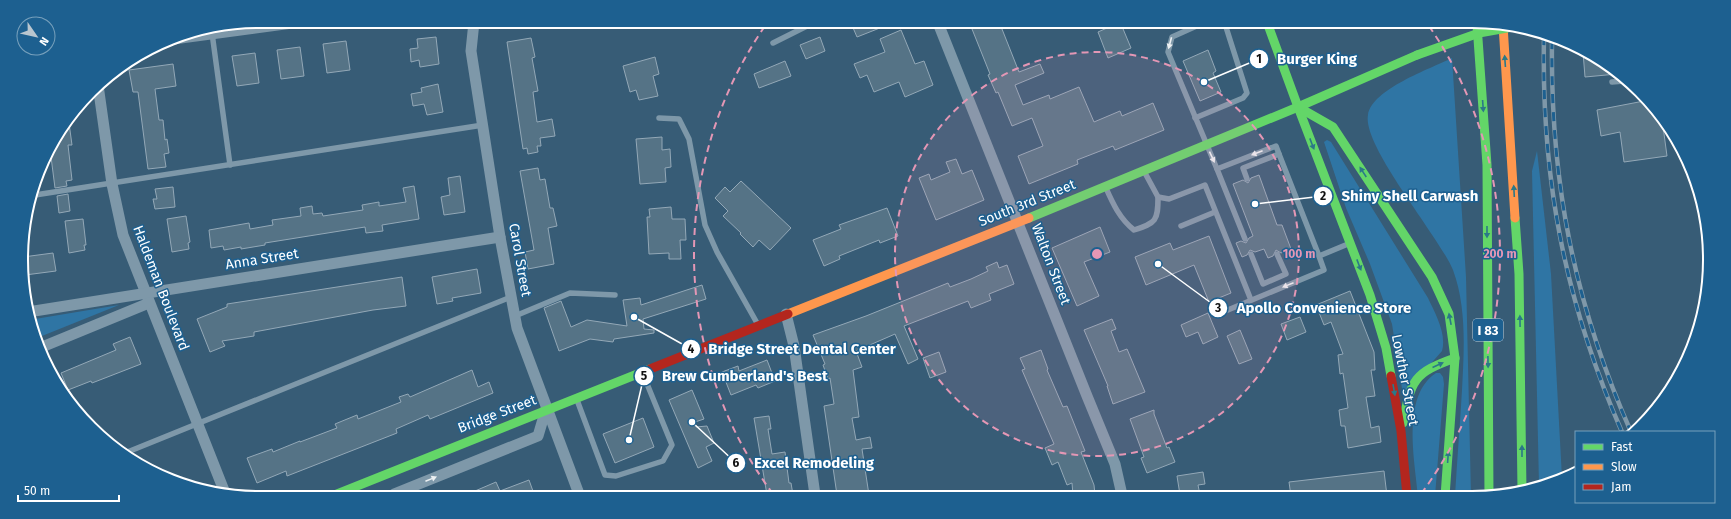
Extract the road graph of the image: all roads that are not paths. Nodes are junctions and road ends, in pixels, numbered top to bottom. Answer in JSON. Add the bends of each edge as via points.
{"nodes":[{"id":1,"x":247,"y":28,"type":"edge"},
{"id":2,"x":473,"y":28,"type":"edge"},
{"id":3,"x":803,"y":28,"type":"edge"},
{"id":4,"x":940,"y":28,"type":"edge"},
{"id":5,"x":1192,"y":28,"type":"edge"},
{"id":6,"x":1226,"y":28,"type":"edge"},
{"id":7,"x":1269,"y":28,"type":"edge"},
{"id":8,"x":1477,"y":28,"type":"edge"},
{"id":9,"x":1496,"y":29,"type":"edge"},
{"id":10,"x":227,"y":30,"type":"edge"},
{"id":11,"x":1503,"y":30,"type":"edge"},
{"id":12,"x":212,"y":32,"type":"edge"},
{"id":13,"x":772,"y":43,"type":"dead end"},
{"id":14,"x":1619,"y":81,"type":"edge"},
{"id":15,"x":1612,"y":82,"type":"dead end"},
{"id":16,"x":99,"y":93,"type":"edge"},
{"id":17,"x":1298,"y":107,"type":"junction"},
{"id":18,"x":659,"y":118,"type":"dead end"},
{"id":19,"x":1195,"y":118,"type":"junction"},
{"id":20,"x":484,"y":125,"type":"junction"},
{"id":21,"x":1206,"y":145,"type":"junction"},
{"id":22,"x":1279,"y":154,"type":"junction"},
{"id":23,"x":230,"y":165,"type":"junction"},
{"id":24,"x":1217,"y":169,"type":"junction"},
{"id":25,"x":1143,"y":171,"type":"junction"},
{"id":26,"x":1247,"y":179,"type":"dead end"},
{"id":27,"x":112,"y":184,"type":"junction"},
{"id":28,"x":1105,"y":186,"type":"junction"},
{"id":29,"x":37,"y":195,"type":"edge"},
{"id":30,"x":1158,"y":197,"type":"junction"},
{"id":31,"x":1215,"y":212,"type":"junction"},
{"id":32,"x":1018,"y":222,"type":"junction"},
{"id":33,"x":1181,"y":226,"type":"dead end"},
{"id":34,"x":500,"y":237,"type":"junction"},
{"id":35,"x":1246,"y":239,"type":"dead end"},
{"id":36,"x":1350,"y":243,"type":"junction"},
{"id":37,"x":1251,"y":254,"type":"dead end"},
{"id":38,"x":1278,"y":254,"type":"dead end"},
{"id":39,"x":1319,"y":256,"type":"junction"},
{"id":40,"x":615,"y":295,"type":"dead end"},
{"id":41,"x":511,"y":297,"type":"junction"},
{"id":42,"x":148,"y":298,"type":"junction"},
{"id":43,"x":1251,"y":300,"type":"junction"},
{"id":44,"x":34,"y":311,"type":"edge"},
{"id":45,"x":1223,"y":312,"type":"dead end"},
{"id":46,"x":786,"y":314,"type":"junction"},
{"id":47,"x":514,"y":316,"type":"junction"},
{"id":48,"x":758,"y":325,"type":"junction"},
{"id":49,"x":45,"y":346,"type":"edge"},
{"id":50,"x":1455,"y":358,"type":"junction"},
{"id":51,"x":642,"y":372,"type":"junction"},
{"id":52,"x":576,"y":398,"type":"junction"},
{"id":53,"x":546,"y":409,"type":"junction"},
{"id":54,"x":198,"y":423,"type":"junction"},
{"id":55,"x":1401,"y":431,"type":"junction"},
{"id":56,"x":130,"y":451,"type":"edge"},
{"id":57,"x":1522,"y":486,"type":"edge"},
{"id":58,"x":223,"y":488,"type":"edge"},
{"id":59,"x":344,"y":491,"type":"edge"},
{"id":60,"x":401,"y":491,"type":"edge"},
{"id":61,"x":579,"y":491,"type":"edge"},
{"id":62,"x":814,"y":491,"type":"edge"},
{"id":63,"x":1121,"y":491,"type":"edge"},
{"id":64,"x":1407,"y":491,"type":"edge"},
{"id":65,"x":1445,"y":491,"type":"edge"},
{"id":66,"x":1489,"y":491,"type":"edge"}],
"edges":[{"from":1,"to":10,"type":"street"},
{"from":2,"to":20,"type":"street","name":"Carol Street","via":[[471,51]]},
{"from":3,"to":13,"type":"lane"},
{"from":4,"to":32,"type":"street","name":"Walton Street"},
{"from":5,"to":19,"type":"lane","one_way":true,"via":[[1172,37],[1168,44],[1168,52]]},
{"from":6,"to":19,"type":"lane","via":[[1247,93],[1243,98]]},
{"from":7,"to":17,"type":"main road","name":"Lowther Street"},
{"from":8,"to":66,"type":"main road","number":"I 83","one_way":true,"via":[[1487,165]]},
{"from":9,"to":17,"type":"main road","name":"South 3rd Street","bridge":true,"via":[[1462,37],[1416,55]]},
{"from":57,"to":11,"type":"main road","number":"I 83","one_way":true,"via":[[1519,274]]},
{"from":12,"to":23,"type":"lane"},
{"from":14,"to":15,"type":"lane"},
{"from":16,"to":27,"type":"street","name":"Haldeman Boulevard"},
{"from":17,"to":21,"type":"main road","name":"South 3rd Street"},
{"from":17,"to":36,"type":"main road","name":"Lowther Street","one_way":true},
{"from":50,"to":17,"type":"main road","one_way":true,"via":[[1449,314],[1432,277],[1333,127]]},
{"from":18,"to":48,"type":"lane","via":[[679,119],[689,139],[705,225],[717,252]]},
{"from":19,"to":21,"type":"lane"},
{"from":20,"to":23,"type":"lane"},
{"from":20,"to":34,"type":"street","name":"Carol Street"},
{"from":21,"to":24,"type":"lane","one_way":true},
{"from":21,"to":25,"type":"main road","name":"South 3rd Street"},
{"from":22,"to":24,"type":"lane","one_way":true,"via":[[1276,146]]},
{"from":22,"to":26,"type":"lane","via":[[1243,168]]},
{"from":22,"to":39,"type":"lane"},
{"from":23,"to":27,"type":"lane"},
{"from":24,"to":35,"type":"lane"},
{"from":25,"to":28,"type":"main road","name":"South 3rd Street"},
{"from":25,"to":30,"type":"lane"},
{"from":27,"to":29,"type":"lane"},
{"from":27,"to":42,"type":"street","name":"Haldeman Boulevard","via":[[123,235]]},
{"from":28,"to":30,"type":"lane","via":[[1115,209],[1134,230],[1152,224],[1158,216]]},
{"from":28,"to":32,"type":"main road","name":"South 3rd Street"},
{"from":30,"to":31,"type":"lane","via":[[1169,199],[1205,185]]},
{"from":31,"to":33,"type":"lane"},
{"from":31,"to":43,"type":"lane"},
{"from":32,"to":46,"type":"main road","name":"South 3rd Street"},
{"from":32,"to":63,"type":"street","name":"Walton Street","via":[[1113,459]]},
{"from":34,"to":41,"type":"street","name":"Carol Street"},
{"from":34,"to":42,"type":"street","name":"Anna Street"},
{"from":36,"to":39,"type":"lane"},
{"from":36,"to":55,"type":"main road","name":"Lowther Street","one_way":true,"via":[[1370,295],[1386,348]]},
{"from":37,"to":38,"type":"lane","via":[[1263,284],[1286,274]]},
{"from":39,"to":43,"type":"lane","one_way":true,"via":[[1324,270]]},
{"from":40,"to":47,"type":"lane","via":[[570,293]]},
{"from":41,"to":47,"type":"street","name":"Carol Street"},
{"from":41,"to":54,"type":"lane"},
{"from":42,"to":44,"type":"street","name":"Anna Street"},
{"from":42,"to":49,"type":"street","name":"Anna Street"},
{"from":42,"to":54,"type":"street","name":"Haldeman Boulevard"},
{"from":43,"to":45,"type":"lane"},
{"from":46,"to":48,"type":"main road","name":"South 3rd Street"},
{"from":46,"to":62,"type":"street","via":[[794,346]]},
{"from":47,"to":53,"type":"street","name":"Carol Street","via":[[521,343]]},
{"from":48,"to":51,"type":"main road","name":"South 3rd Street"},
{"from":55,"to":50,"type":"main road","one_way":true,"via":[[1406,405],[1424,372]]},
{"from":65,"to":50,"type":"main road","one_way":true},
{"from":51,"to":52,"type":"main road","name":"South 3rd Street"},
{"from":51,"to":52,"type":"lane","via":[[672,445],[663,461],[616,476],[605,474]]},
{"from":52,"to":53,"type":"main road","name":"South 3rd Street"},
{"from":53,"to":59,"type":"main road","name":"Bridge Street"},
{"from":60,"to":53,"type":"street","name":"Bridge Street","one_way":true,"via":[[538,436]]},
{"from":53,"to":61,"type":"street","name":"Carol Street"},
{"from":54,"to":56,"type":"lane"},
{"from":54,"to":58,"type":"street","name":"Haldeman Boulevard"},
{"from":55,"to":64,"type":"main road","name":"Lowther Street"}]}
